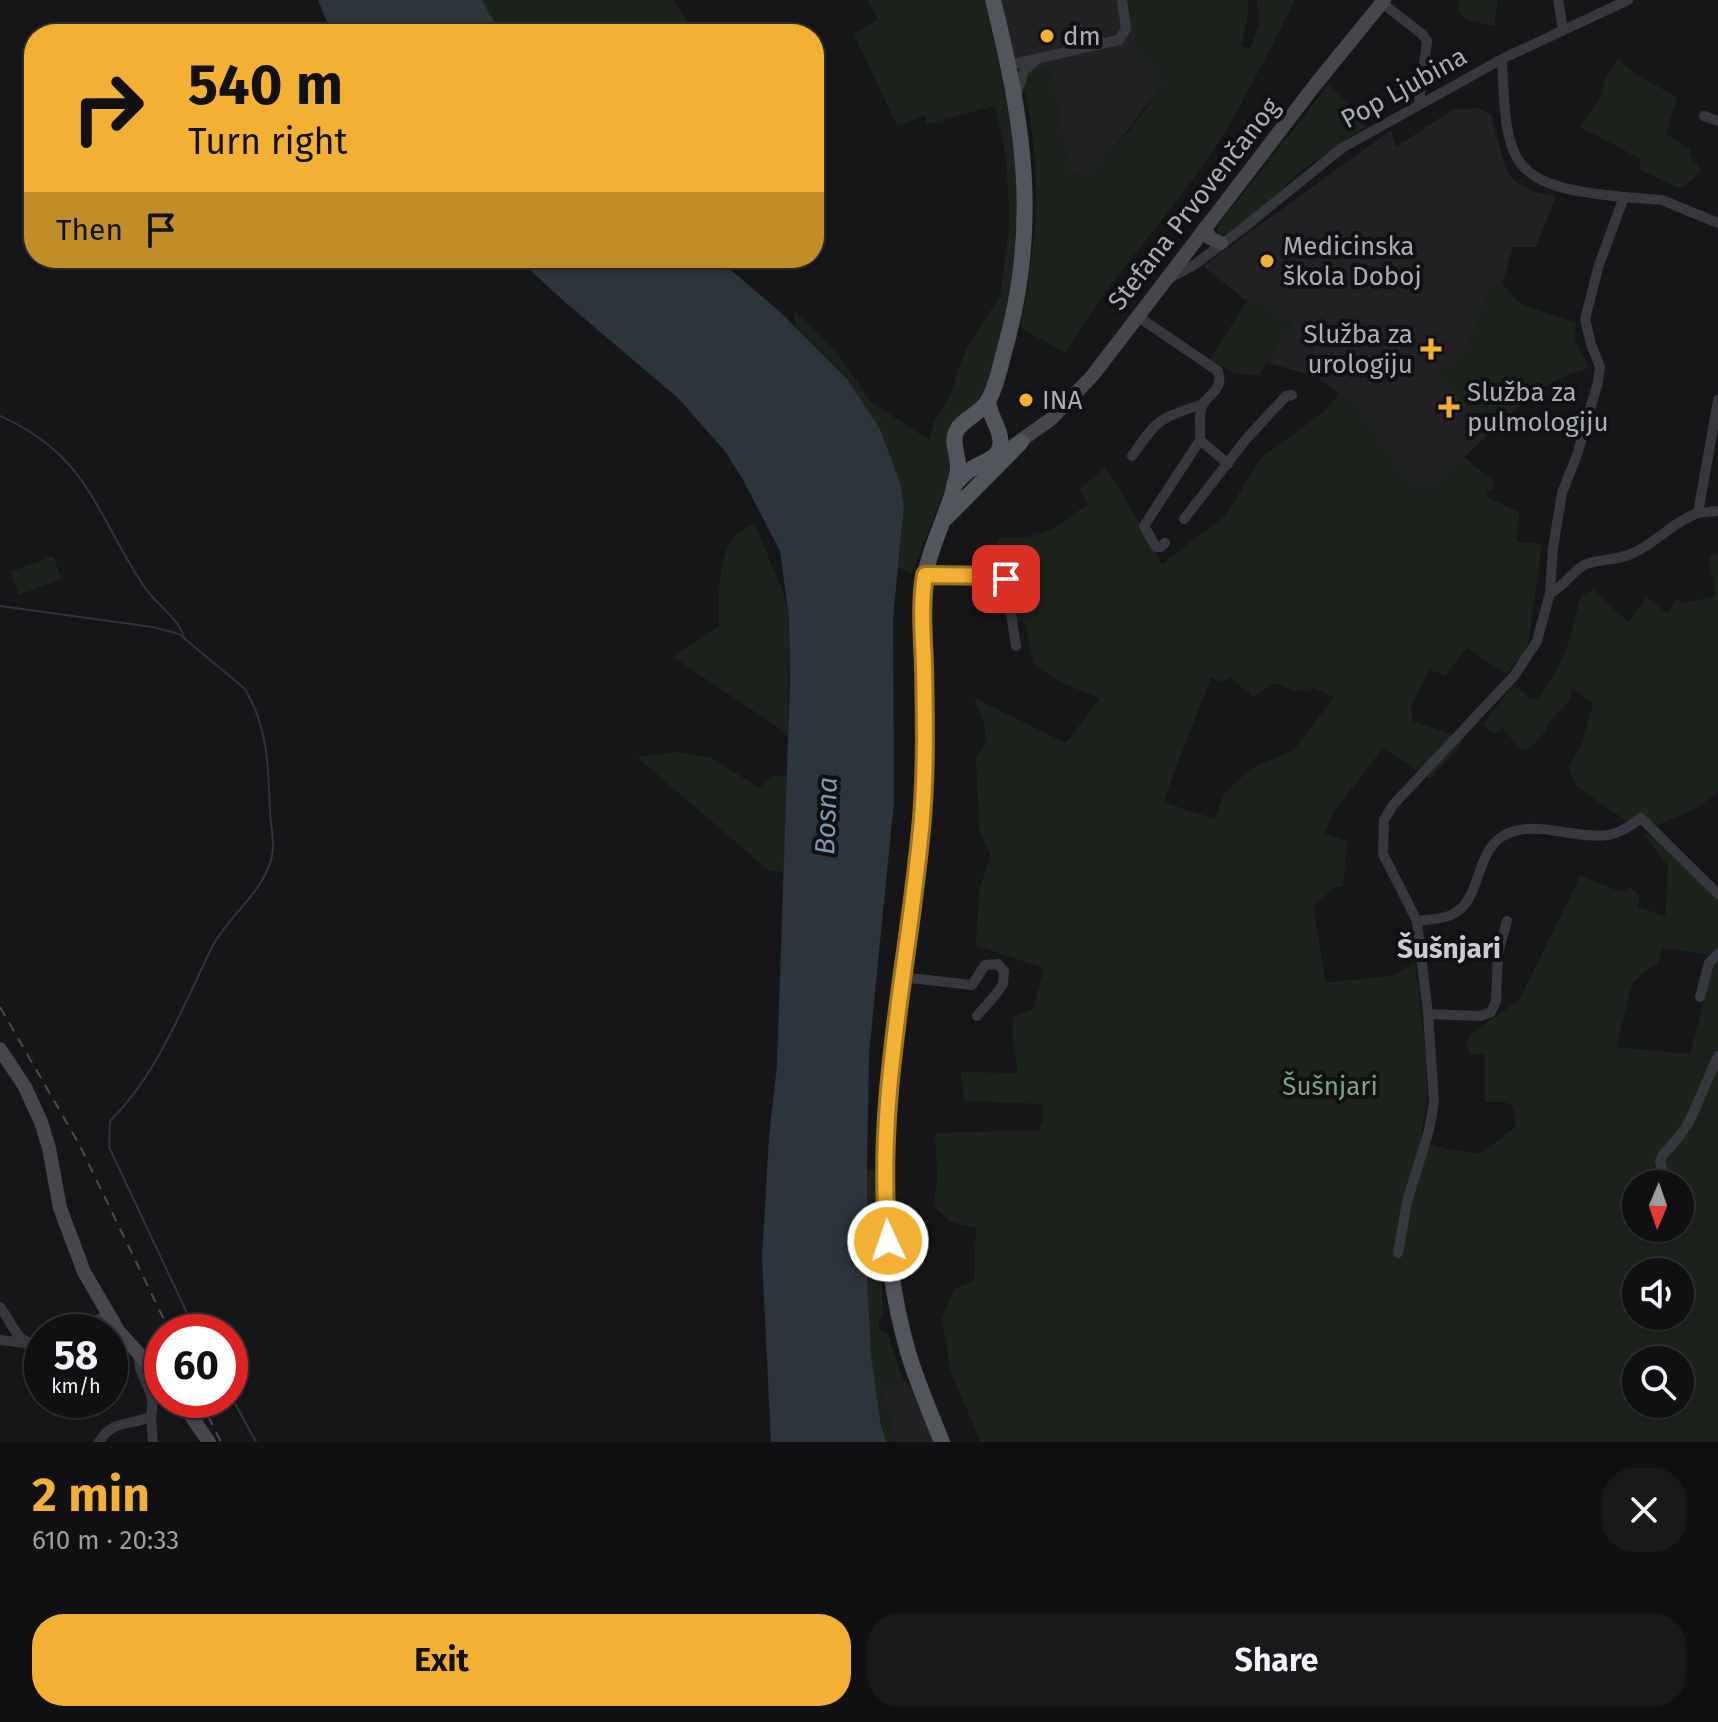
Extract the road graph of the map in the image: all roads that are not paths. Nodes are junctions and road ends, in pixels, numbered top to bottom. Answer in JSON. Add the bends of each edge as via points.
{"nodes":[{"id":1,"x":993,"y":0,"type":"edge"},
{"id":2,"x":1122,"y":0,"type":"edge"},
{"id":3,"x":1558,"y":0,"type":"edge"},
{"id":4,"x":1628,"y":0,"type":"edge"},
{"id":5,"x":1383,"y":1,"type":"edge"},
{"id":6,"x":1563,"y":29,"type":"junction"},
{"id":7,"x":1502,"y":59,"type":"junction"},
{"id":8,"x":1037,"y":60,"type":"junction"},
{"id":9,"x":1009,"y":65,"type":"junction"},
{"id":10,"x":1016,"y":95,"type":"junction"},
{"id":11,"x":1419,"y":103,"type":"junction"},
{"id":12,"x":1704,"y":116,"type":"dead end"},
{"id":13,"x":1718,"y":121,"type":"edge"},
{"id":14,"x":1624,"y":197,"type":"junction"},
{"id":15,"x":1718,"y":223,"type":"edge"},
{"id":16,"x":1205,"y":228,"type":"junction"},
{"id":17,"x":1221,"y":243,"type":"junction"},
{"id":18,"x":1191,"y":247,"type":"junction"},
{"id":19,"x":1164,"y":281,"type":"junction"},
{"id":20,"x":1137,"y":316,"type":"junction"},
{"id":21,"x":1292,"y":395,"type":"dead end"},
{"id":22,"x":1718,"y":400,"type":"edge"},
{"id":23,"x":988,"y":401,"type":"junction"},
{"id":24,"x":1203,"y":404,"type":"junction"},
{"id":25,"x":967,"y":421,"type":"junction"},
{"id":26,"x":994,"y":426,"type":"junction"},
{"id":27,"x":1036,"y":431,"type":"junction"},
{"id":28,"x":1200,"y":440,"type":"junction"},
{"id":29,"x":1021,"y":442,"type":"junction"},
{"id":30,"x":958,"y":454,"type":"junction"},
{"id":31,"x":1132,"y":456,"type":"dead end"},
{"id":32,"x":988,"y":460,"type":"junction"},
{"id":33,"x":1228,"y":464,"type":"junction"},
{"id":34,"x":954,"y":485,"type":"junction"},
{"id":35,"x":1718,"y":511,"type":"edge"},
{"id":36,"x":1698,"y":513,"type":"junction"},
{"id":37,"x":1184,"y":519,"type":"dead end"},
{"id":38,"x":938,"y":529,"type":"junction"},
{"id":39,"x":1165,"y":543,"type":"dead end"},
{"id":40,"x":925,"y":575,"type":"junction"},
{"id":41,"x":1550,"y":593,"type":"junction"},
{"id":42,"x":1016,"y":646,"type":"dead end"},
{"id":43,"x":1718,"y":894,"type":"edge"},
{"id":44,"x":1417,"y":921,"type":"junction"},
{"id":45,"x":1507,"y":921,"type":"dead end"},
{"id":46,"x":1718,"y":954,"type":"edge"},
{"id":47,"x":901,"y":977,"type":"junction"},
{"id":48,"x":1700,"y":997,"type":"dead end"},
{"id":49,"x":1428,"y":1014,"type":"junction"},
{"id":50,"x":977,"y":1016,"type":"dead end"},
{"id":51,"x":0,"y":1049,"type":"edge"},
{"id":52,"x":1718,"y":1056,"type":"edge"},
{"id":53,"x":1662,"y":1170,"type":"edge"},
{"id":54,"x":1398,"y":1253,"type":"dead end"},
{"id":55,"x":0,"y":1307,"type":"edge"},
{"id":56,"x":107,"y":1314,"type":"edge"},
{"id":57,"x":0,"y":1340,"type":"edge"},
{"id":58,"x":24,"y":1342,"type":"edge"},
{"id":59,"x":128,"y":1342,"type":"edge"},
{"id":60,"x":24,"y":1343,"type":"edge"},
{"id":61,"x":139,"y":1354,"type":"junction"},
{"id":62,"x":144,"y":1359,"type":"edge"},
{"id":63,"x":144,"y":1376,"type":"edge"},
{"id":64,"x":147,"y":1418,"type":"edge"},
{"id":65,"x":151,"y":1418,"type":"edge"},
{"id":66,"x":192,"y":1418,"type":"edge"},
{"id":67,"x":99,"y":1442,"type":"edge"},
{"id":68,"x":153,"y":1442,"type":"edge"},
{"id":69,"x":209,"y":1442,"type":"edge"},
{"id":70,"x":942,"y":1442,"type":"edge"}],
"edges":[{"from":1,"to":9,"type":"main road"},
{"from":2,"to":8,"type":"street","via":[[1126,29],[1119,40]]},
{"from":3,"to":6,"type":"street"},
{"from":4,"to":6,"type":"street","name":"Pop Ljubina"},
{"from":5,"to":11,"type":"street","via":[[1427,41]]},
{"from":5,"to":16,"type":"street","name":"Stefana Prvovenčanog"},
{"from":6,"to":7,"type":"street","name":"Pop Ljubina"},
{"from":7,"to":11,"type":"street","name":"Pop Ljubina"},
{"from":7,"to":14,"type":"street","via":[[1505,123],[1521,165],[1531,176],[1558,187]]},
{"from":8,"to":9,"type":"street"},
{"from":8,"to":10,"type":"street","via":[[1024,71]]},
{"from":9,"to":10,"type":"main road"},
{"from":10,"to":23,"type":"main road","via":[[1025,225],[1018,293]]},
{"from":11,"to":17,"type":"street","name":"Pop Ljubina","via":[[1342,148]]},
{"from":12,"to":13,"type":"street"},
{"from":14,"to":15,"type":"street","via":[[1662,200]]},
{"from":14,"to":41,"type":"street","via":[[1585,319],[1600,367],[1562,493]]},
{"from":16,"to":17,"type":"street"},
{"from":16,"to":18,"type":"street","name":"Stefana Prvovenčanog"},
{"from":17,"to":18,"type":"street"},
{"from":17,"to":19,"type":"street","name":"Pop Ljubina"},
{"from":18,"to":19,"type":"street","name":"Stefana Prvovenčanog"},
{"from":19,"to":20,"type":"street","name":"Stefana Prvovenčanog"},
{"from":20,"to":24,"type":"street","via":[[1218,371],[1218,385]]},
{"from":20,"to":27,"type":"street","name":"Stefana Prvovenčanog","via":[[1093,375]]},
{"from":21,"to":33,"type":"street","via":[[1259,424]]},
{"from":22,"to":36,"type":"street"},
{"from":23,"to":25,"type":"main road"},
{"from":23,"to":26,"type":"main road"},
{"from":24,"to":28,"type":"street"},
{"from":24,"to":31,"type":"street","via":[[1161,419]]},
{"from":25,"to":26,"type":"main road","via":[[980,419]]},
{"from":25,"to":30,"type":"main road","via":[[955,435]]},
{"from":26,"to":27,"type":"street","via":[[1016,435]]},
{"from":26,"to":32,"type":"main road","via":[[1000,441]]},
{"from":27,"to":29,"type":"street","name":"Stefana Prvovenčanog"},
{"from":28,"to":33,"type":"street"},
{"from":28,"to":39,"type":"street","via":[[1144,526],[1156,547]]},
{"from":29,"to":32,"type":"street","name":"Stefana Prvovenčanog"},
{"from":29,"to":38,"type":"main road"},
{"from":30,"to":32,"type":"main road","via":[[965,461]]},
{"from":30,"to":34,"type":"main road"},
{"from":32,"to":34,"type":"main road"},
{"from":33,"to":37,"type":"street"},
{"from":34,"to":38,"type":"main road"},
{"from":35,"to":36,"type":"street"},
{"from":36,"to":41,"type":"street","via":[[1634,553],[1584,566]]},
{"from":38,"to":40,"type":"main road"},
{"from":40,"to":42,"type":"street","via":[[1003,576]]},
{"from":40,"to":47,"type":"main road","via":[[922,815]]},
{"from":41,"to":44,"type":"street","via":[[1537,641],[1514,676],[1384,820],[1383,854]]},
{"from":43,"to":44,"type":"street","via":[[1641,818],[1605,835],[1537,830],[1503,836],[1489,851],[1462,908]]},
{"from":44,"to":49,"type":"street"},
{"from":45,"to":49,"type":"street","via":[[1491,1012]]},
{"from":46,"to":48,"type":"street","via":[[1709,963]]},
{"from":47,"to":50,"type":"street","via":[[972,985],[985,965],[998,964],[1004,971],[1003,984]]},
{"from":47,"to":70,"type":"main road","via":[[887,1094],[890,1258],[907,1350]]},
{"from":49,"to":54,"type":"street","via":[[1434,1102]]},
{"from":51,"to":56,"type":"street","via":[[41,1122],[68,1236]]},
{"from":52,"to":53,"type":"street","via":[[1689,1122],[1662,1156]]},
{"from":55,"to":58,"type":"street"},
{"from":57,"to":60,"type":"street"},
{"from":59,"to":61,"type":"street"},
{"from":61,"to":62,"type":"street"},
{"from":61,"to":63,"type":"street"},
{"from":64,"to":67,"type":"street","via":[[118,1424]]},
{"from":65,"to":68,"type":"street"},
{"from":66,"to":69,"type":"street"}]}
